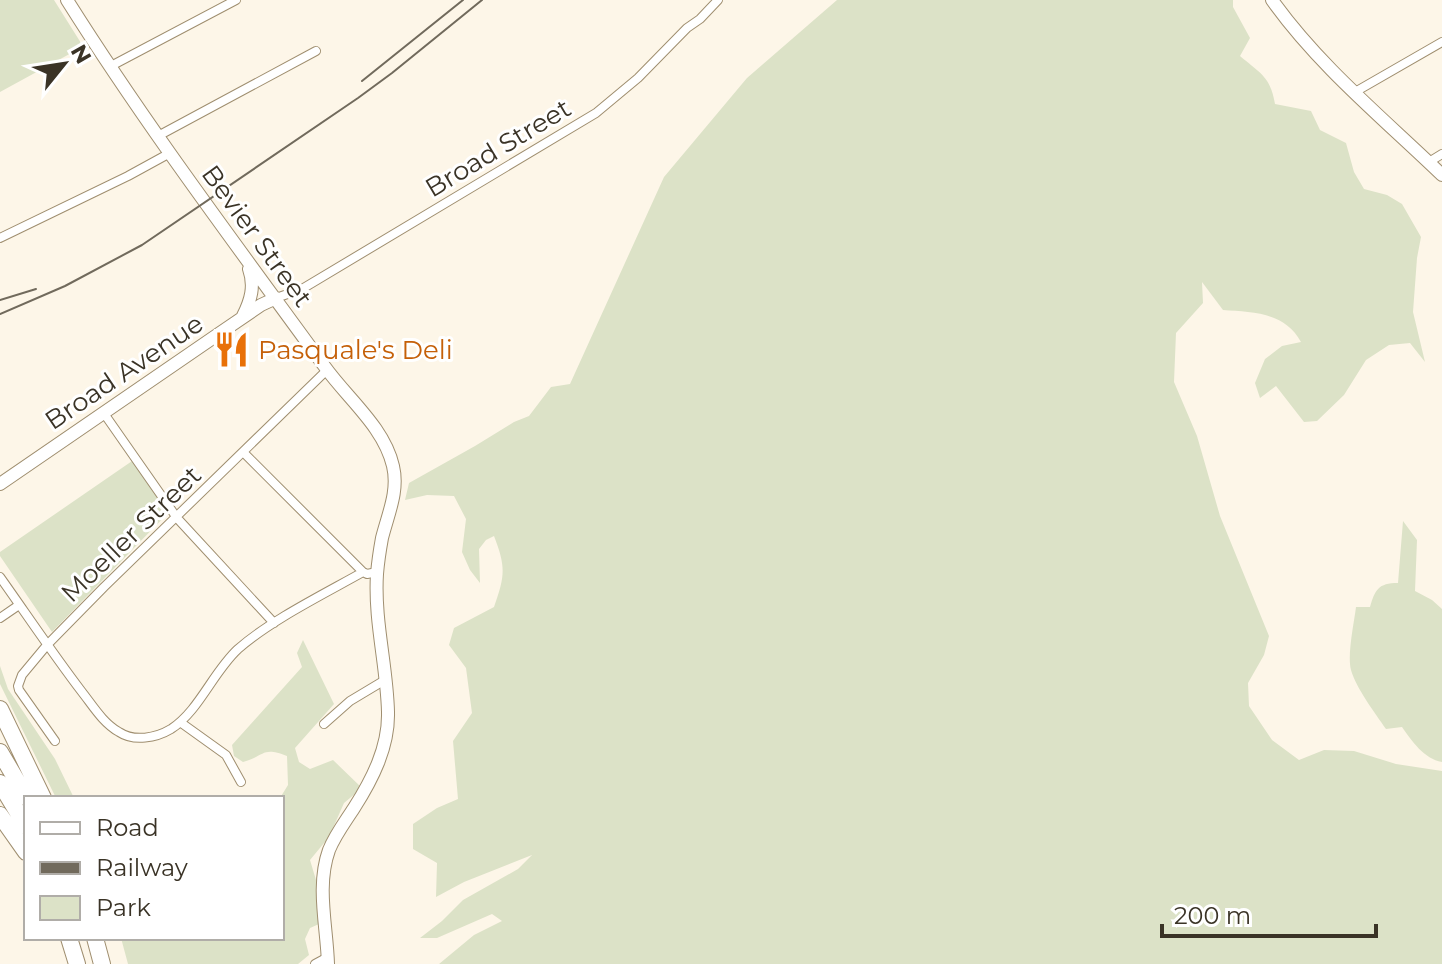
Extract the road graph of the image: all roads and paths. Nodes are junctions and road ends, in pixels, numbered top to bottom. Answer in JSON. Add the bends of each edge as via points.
{"nodes":[{"id":1,"x":67,"y":0,"type":"edge"},
{"id":2,"x":236,"y":0,"type":"edge"},
{"id":3,"x":718,"y":0,"type":"edge"},
{"id":4,"x":1272,"y":0,"type":"edge"},
{"id":5,"x":1442,"y":42,"type":"edge"},
{"id":6,"x":316,"y":51,"type":"dead end"},
{"id":7,"x":111,"y":66,"type":"junction"},
{"id":8,"x":1355,"y":92,"type":"junction"},
{"id":9,"x":158,"y":136,"type":"junction"},
{"id":10,"x":170,"y":153,"type":"junction"},
{"id":11,"x":1442,"y":154,"type":"edge"},
{"id":12,"x":1429,"y":162,"type":"junction"},
{"id":13,"x":1442,"y":175,"type":"edge"},
{"id":14,"x":0,"y":238,"type":"edge"},
{"id":15,"x":242,"y":255,"type":"junction"},
{"id":16,"x":276,"y":298,"type":"junction"},
{"id":17,"x":243,"y":317,"type":"junction"},
{"id":18,"x":327,"y":370,"type":"junction"},
{"id":19,"x":103,"y":412,"type":"junction"},
{"id":20,"x":243,"y":452,"type":"junction"},
{"id":21,"x":0,"y":484,"type":"edge"},
{"id":22,"x":177,"y":518,"type":"junction"},
{"id":23,"x":363,"y":572,"type":"junction"},
{"id":24,"x":377,"y":572,"type":"junction"},
{"id":25,"x":0,"y":577,"type":"edge"},
{"id":26,"x":19,"y":605,"type":"junction"},
{"id":27,"x":0,"y":618,"type":"edge"},
{"id":28,"x":274,"y":623,"type":"junction"},
{"id":29,"x":47,"y":645,"type":"junction"},
{"id":30,"x":385,"y":680,"type":"junction"},
{"id":31,"x":0,"y":709,"type":"edge"},
{"id":32,"x":180,"y":722,"type":"junction"},
{"id":33,"x":324,"y":724,"type":"dead end"},
{"id":34,"x":55,"y":741,"type":"dead end"},
{"id":35,"x":0,"y":752,"type":"edge"},
{"id":36,"x":241,"y":782,"type":"dead end"},
{"id":37,"x":0,"y":783,"type":"edge"},
{"id":38,"x":26,"y":796,"type":"edge"},
{"id":39,"x":42,"y":796,"type":"edge"},
{"id":40,"x":0,"y":815,"type":"edge"},
{"id":41,"x":24,"y":823,"type":"edge"},
{"id":42,"x":24,"y":849,"type":"edge"},
{"id":43,"x":70,"y":940,"type":"edge"},
{"id":44,"x":78,"y":940,"type":"edge"},
{"id":45,"x":96,"y":940,"type":"edge"},
{"id":46,"x":328,"y":960,"type":"edge"},
{"id":47,"x":77,"y":964,"type":"edge"},
{"id":48,"x":85,"y":964,"type":"edge"},
{"id":49,"x":102,"y":964,"type":"edge"},
{"id":50,"x":315,"y":964,"type":"edge"}],
"edges":[{"from":1,"to":7,"type":"street","name":"Bevier Street"},
{"from":2,"to":7,"type":"street"},
{"from":3,"to":16,"type":"street","name":"Broad Street","via":[[596,113],[302,289]]},
{"from":4,"to":8,"type":"street"},
{"from":5,"to":8,"type":"street"},
{"from":6,"to":9,"type":"street"},
{"from":7,"to":9,"type":"street","name":"Bevier Street"},
{"from":8,"to":12,"type":"street"},
{"from":9,"to":10,"type":"street","name":"Bevier Street"},
{"from":10,"to":14,"type":"street"},
{"from":10,"to":15,"type":"street","name":"Bevier Street"},
{"from":11,"to":12,"type":"street"},
{"from":12,"to":13,"type":"street"},
{"from":15,"to":16,"type":"street","name":"Bevier Street"},
{"from":15,"to":17,"type":"street","via":[[252,289]]},
{"from":16,"to":17,"type":"street","name":"Broad Avenue"},
{"from":16,"to":18,"type":"street","name":"Bevier Street"},
{"from":17,"to":19,"type":"street","name":"Broad Avenue"},
{"from":18,"to":20,"type":"street","name":"Moeller Street"},
{"from":18,"to":24,"type":"street","name":"Bevier Street","via":[[377,433],[394,468]]},
{"from":19,"to":21,"type":"street","name":"Broad Avenue"},
{"from":19,"to":22,"type":"street"},
{"from":20,"to":22,"type":"street","name":"Moeller Street"},
{"from":20,"to":23,"type":"street"},
{"from":22,"to":28,"type":"street"},
{"from":22,"to":29,"type":"street","name":"Moeller Street"},
{"from":23,"to":24,"type":"street"},
{"from":23,"to":28,"type":"street"},
{"from":24,"to":30,"type":"street","name":"Bevier Street"},
{"from":25,"to":26,"type":"street"},
{"from":26,"to":27,"type":"street"},
{"from":26,"to":29,"type":"street"},
{"from":28,"to":32,"type":"street","via":[[229,658]]},
{"from":29,"to":32,"type":"street","via":[[116,731],[142,738]]},
{"from":29,"to":34,"type":"street","name":"Moeller Street","via":[[18,686]]},
{"from":30,"to":33,"type":"street"},
{"from":30,"to":46,"type":"street","name":"Bevier Street","via":[[385,744],[325,866]]},
{"from":31,"to":39,"type":"highway"},
{"from":32,"to":36,"type":"street","via":[[221,750]]},
{"from":35,"to":38,"type":"highway"},
{"from":37,"to":41,"type":"highway"},
{"from":40,"to":42,"type":"highway"},
{"from":43,"to":47,"type":"highway"},
{"from":44,"to":48,"type":"highway"},
{"from":45,"to":49,"type":"highway"},
{"from":46,"to":50,"type":"street"}]}
